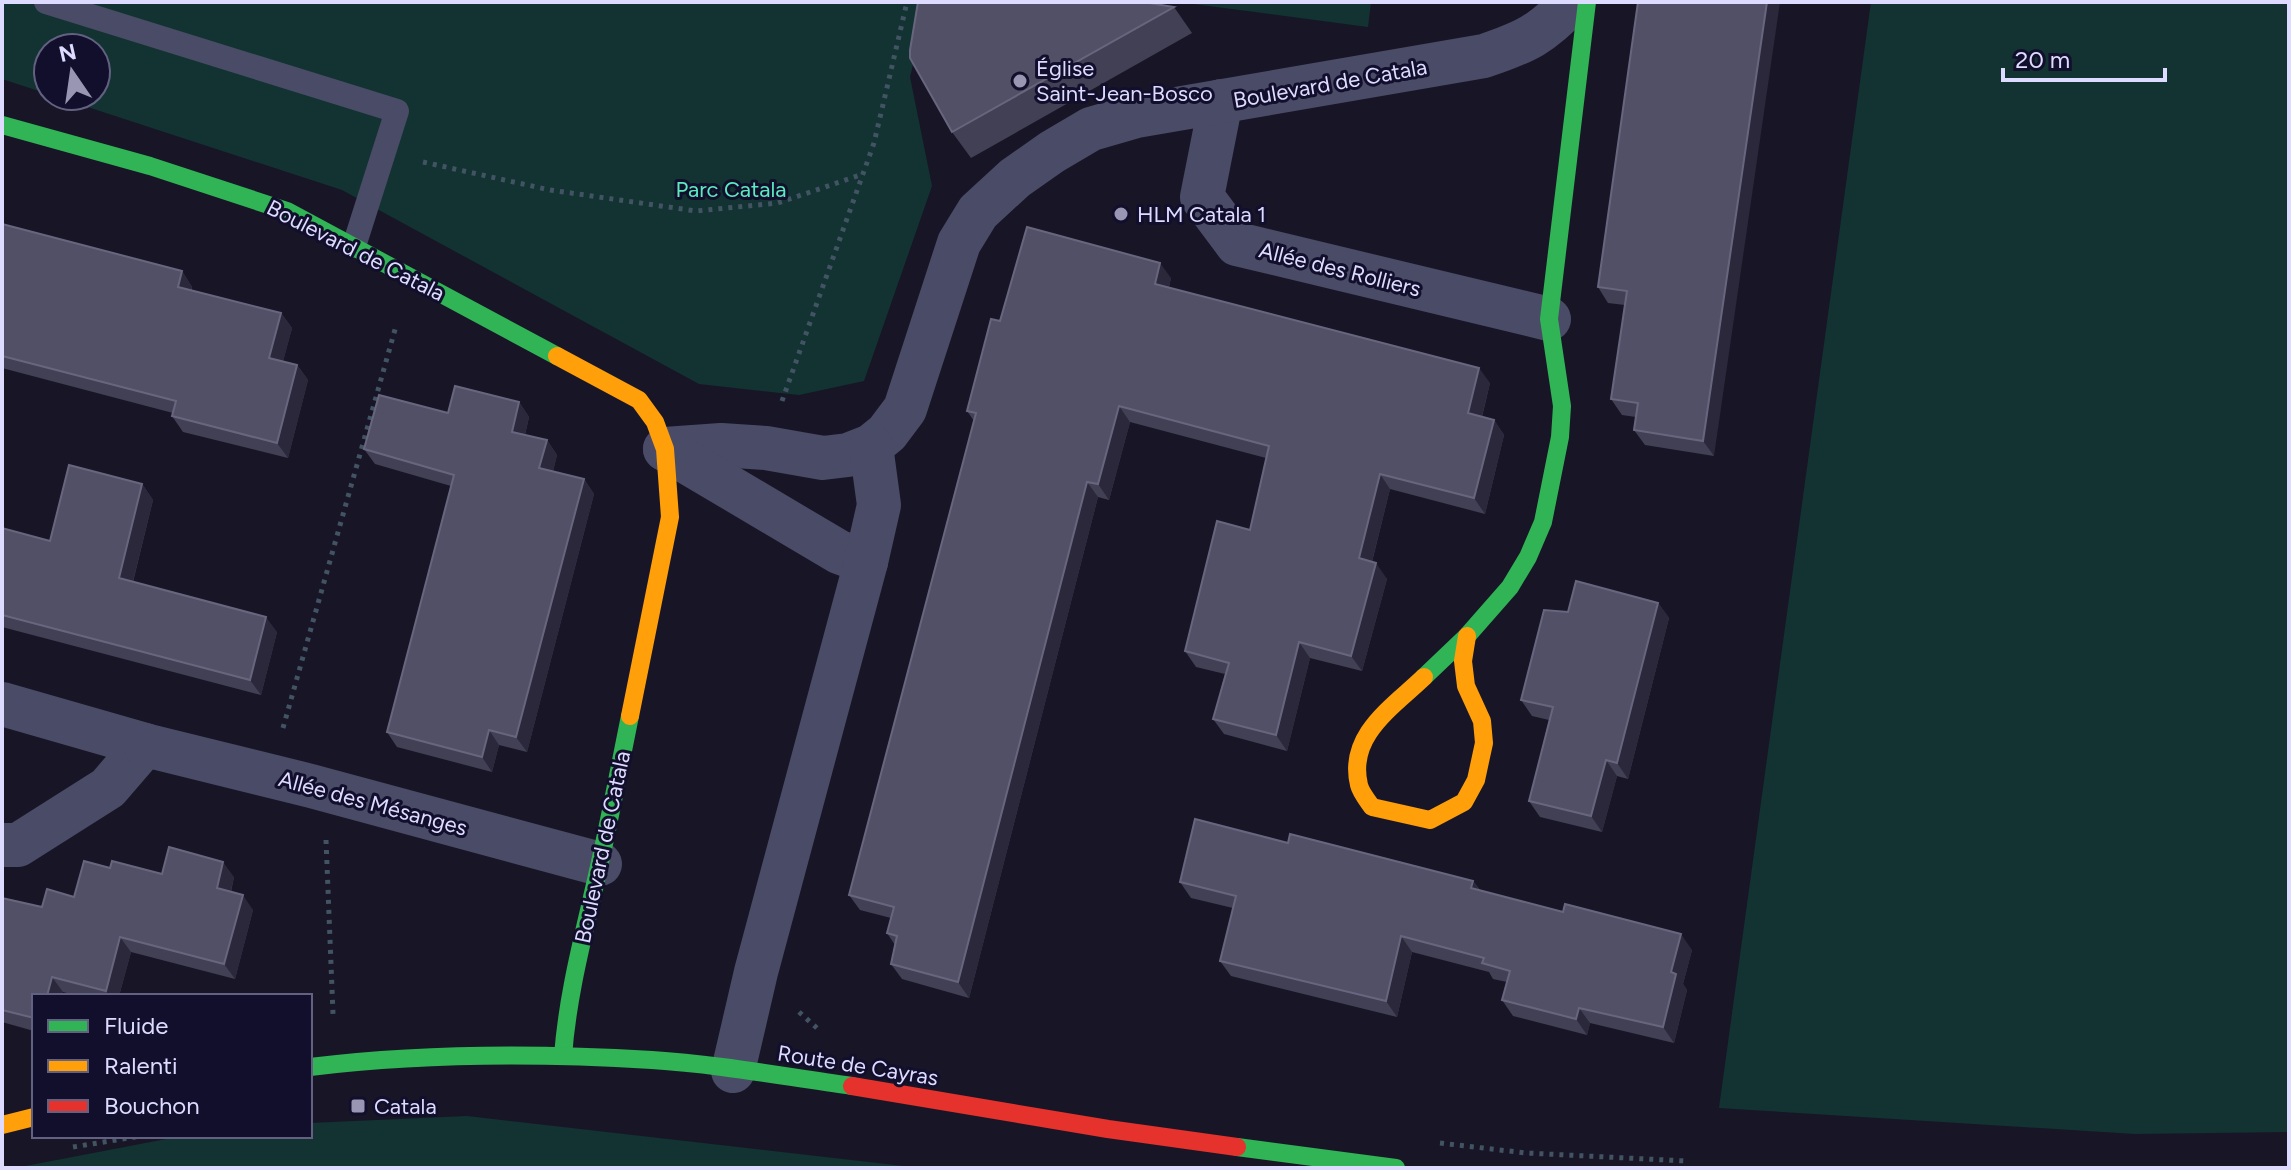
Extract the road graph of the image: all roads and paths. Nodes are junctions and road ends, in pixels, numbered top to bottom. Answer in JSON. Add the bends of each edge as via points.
{"nodes":[{"id":1,"x":46,"y":2,"type":"edge"},
{"id":2,"x":907,"y":2,"type":"edge"},
{"id":3,"x":1572,"y":2,"type":"edge"},
{"id":4,"x":1587,"y":2,"type":"edge"},
{"id":5,"x":1221,"y":101,"type":"junction"},
{"id":6,"x":2,"y":125,"type":"edge"},
{"id":7,"x":383,"y":153,"type":"junction"},
{"id":8,"x":863,"y":174,"type":"junction"},
{"id":9,"x":354,"y":246,"type":"junction"},
{"id":10,"x":411,"y":275,"type":"junction"},
{"id":11,"x":1549,"y":319,"type":"junction"},
{"id":12,"x":871,"y":446,"type":"junction"},
{"id":13,"x":766,"y":448,"type":"junction"},
{"id":14,"x":665,"y":449,"type":"junction"},
{"id":15,"x":866,"y":562,"type":"junction"},
{"id":16,"x":1467,"y":636,"type":"junction"},
{"id":17,"x":2,"y":704,"type":"edge"},
{"id":18,"x":145,"y":745,"type":"junction"},
{"id":19,"x":270,"y":775,"type":"junction"},
{"id":20,"x":311,"y":786,"type":"junction"},
{"id":21,"x":2,"y":845,"type":"edge"},
{"id":22,"x":600,"y":864,"type":"junction"},
{"id":23,"x":333,"y":1023,"type":"dead end"},
{"id":24,"x":563,"y":1056,"type":"junction"},
{"id":25,"x":312,"y":1067,"type":"edge"},
{"id":26,"x":733,"y":1071,"type":"junction"},
{"id":27,"x":32,"y":1118,"type":"edge"},
{"id":28,"x":2,"y":1125,"type":"edge"},
{"id":29,"x":1396,"y":1168,"type":"edge"}],
"edges":[{"from":1,"to":7,"type":"lane","via":[[397,111]]},
{"from":2,"to":8,"type":"path"},
{"from":3,"to":5,"type":"street","name":"Boulevard de Catala","via":[[1522,43],[1484,56]]},
{"from":4,"to":11,"type":"street"},
{"from":5,"to":11,"type":"street","name":"Allée des Rolliers","via":[[1202,197],[1237,244]]},
{"from":5,"to":12,"type":"street","name":"Boulevard de Catala","via":[[1091,129],[1015,178],[978,212],[959,243],[905,409]]},
{"from":6,"to":9,"type":"street","name":"Boulevard de Catala","via":[[287,211]]},
{"from":7,"to":8,"type":"path","via":[[550,190],[696,211],[778,203]]},
{"from":7,"to":9,"type":"lane"},
{"from":8,"to":13,"type":"path"},
{"from":9,"to":10,"type":"street","name":"Boulevard de Catala"},
{"from":10,"to":14,"type":"street","name":"Boulevard de Catala","via":[[639,400]]},
{"from":10,"to":19,"type":"path"},
{"from":11,"to":16,"type":"street","via":[[1562,406],[1543,522],[1510,587]]},
{"from":12,"to":13,"type":"street","via":[[823,458]]},
{"from":12,"to":15,"type":"street","via":[[879,505]]},
{"from":13,"to":14,"type":"street"},
{"from":14,"to":15,"type":"street","via":[[839,552]]},
{"from":14,"to":22,"type":"street","name":"Boulevard de Catala","via":[[670,517]]},
{"from":15,"to":26,"type":"street"},
{"from":16,"to":16,"type":"street","via":[[1366,732],[1358,759],[1359,787],[1372,807],[1430,820],[1464,802],[1476,780],[1484,743],[1482,721],[1466,686]]},
{"from":17,"to":18,"type":"street","name":"Allée des Mésanges"},
{"from":18,"to":19,"type":"street","name":"Allée des Mésanges"},
{"from":18,"to":21,"type":"street","via":[[108,788],[18,845]]},
{"from":19,"to":20,"type":"street","name":"Allée des Mésanges"},
{"from":20,"to":22,"type":"street","name":"Allée des Mésanges"},
{"from":20,"to":23,"type":"path","via":[[326,830]]},
{"from":22,"to":24,"type":"street","name":"Boulevard de Catala","via":[[583,930]]},
{"from":24,"to":25,"type":"street","name":"Route de Cayras","via":[[468,1055]]},
{"from":24,"to":26,"type":"street","name":"Route de Cayras","via":[[654,1060]]},
{"from":26,"to":29,"type":"street","name":"Route de Cayras"},
{"from":27,"to":28,"type":"street"}]}
